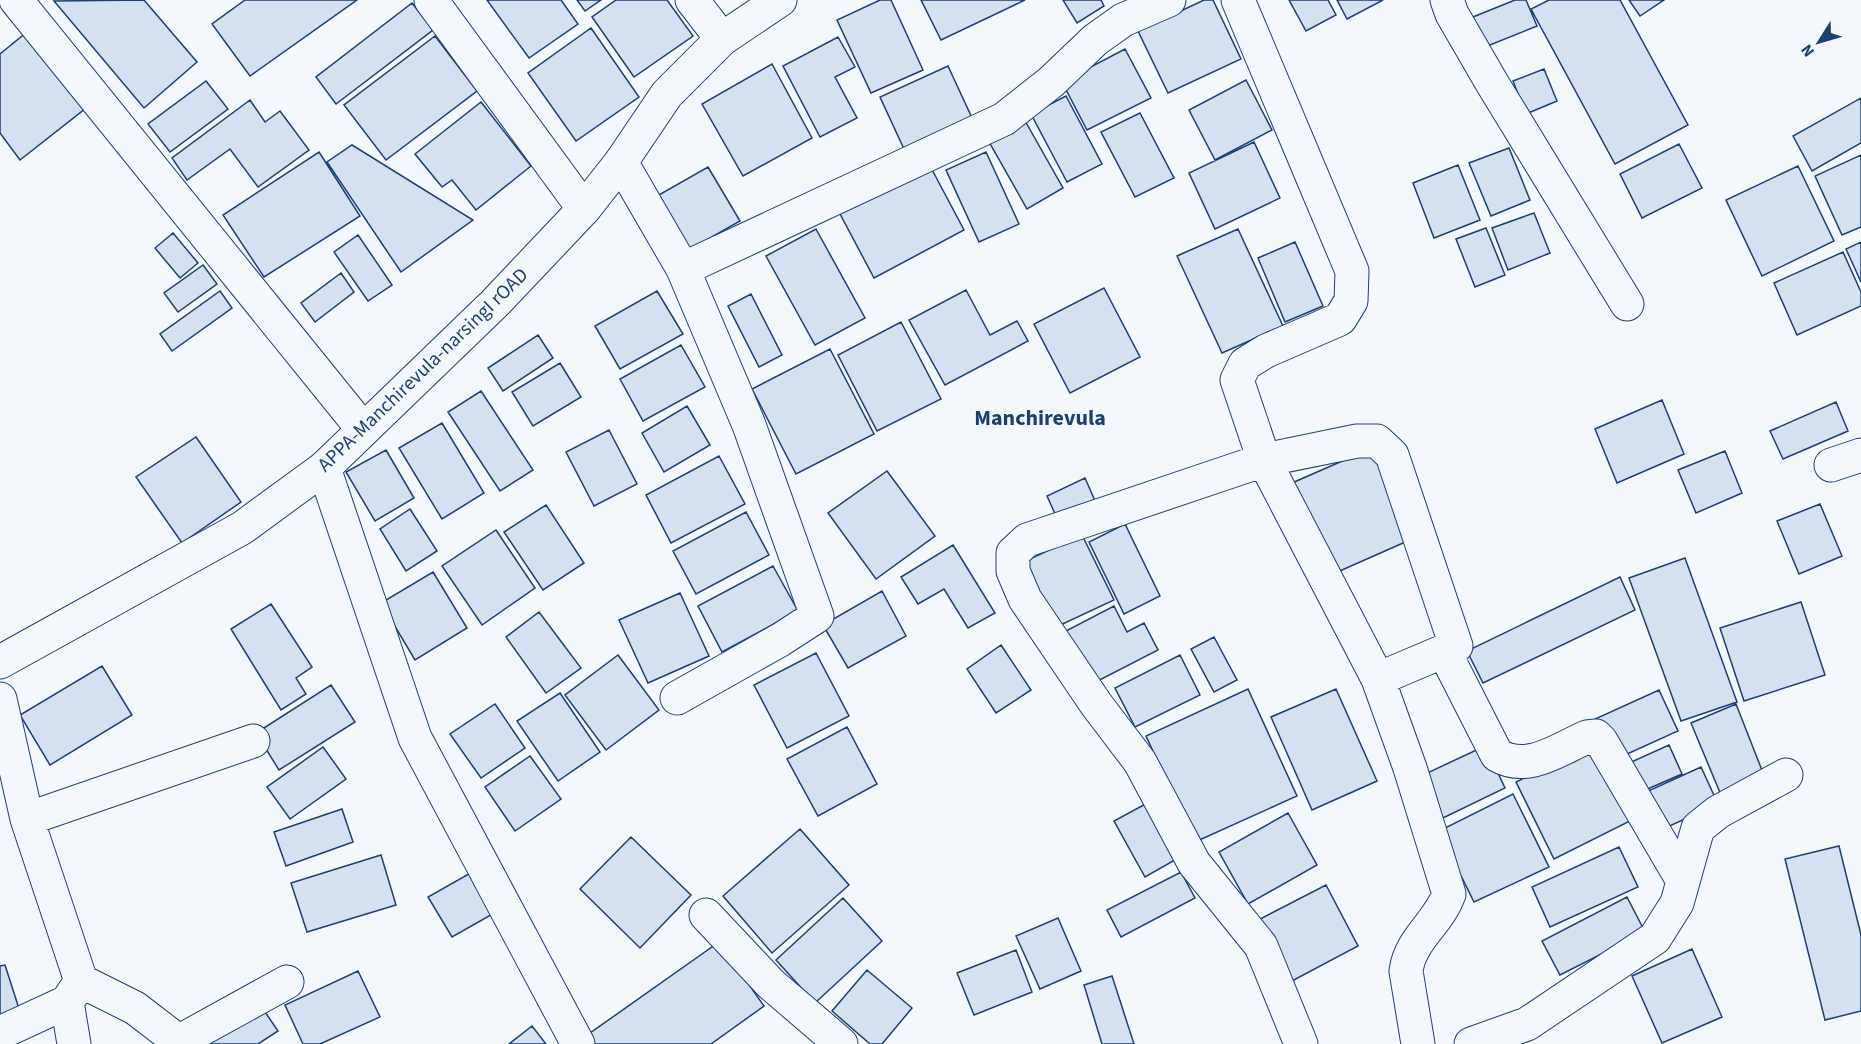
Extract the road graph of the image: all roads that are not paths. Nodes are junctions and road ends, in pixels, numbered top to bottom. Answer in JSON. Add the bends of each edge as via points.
{"nodes":[{"id":1,"x":16,"y":0,"type":"edge"},
{"id":2,"x":431,"y":0,"type":"edge"},
{"id":3,"x":692,"y":0,"type":"edge"},
{"id":4,"x":780,"y":0,"type":"edge"},
{"id":5,"x":1168,"y":0,"type":"edge"},
{"id":6,"x":1238,"y":0,"type":"edge"},
{"id":7,"x":1447,"y":0,"type":"edge"},
{"id":8,"x":722,"y":39,"type":"junction"},
{"id":9,"x":621,"y":162,"type":"junction"},
{"id":10,"x":584,"y":209,"type":"junction"},
{"id":11,"x":683,"y":269,"type":"junction"},
{"id":12,"x":1627,"y":304,"type":"dead end"},
{"id":13,"x":362,"y":428,"type":"junction"},
{"id":14,"x":1264,"y":460,"type":"junction"},
{"id":15,"x":324,"y":468,"type":"junction"},
{"id":16,"x":1444,"y":651,"type":"junction"},
{"id":17,"x":0,"y":662,"type":"edge"},
{"id":18,"x":1378,"y":679,"type":"junction"},
{"id":19,"x":677,"y":698,"type":"dead end"},
{"id":20,"x":0,"y":699,"type":"edge"},
{"id":21,"x":253,"y":741,"type":"dead end"},
{"id":22,"x":1786,"y":775,"type":"dead end"},
{"id":23,"x":27,"y":819,"type":"junction"},
{"id":24,"x":1683,"y":881,"type":"junction"},
{"id":25,"x":706,"y":915,"type":"dead end"},
{"id":26,"x":518,"y":968,"type":"dead end"},
{"id":27,"x":287,"y":982,"type":"dead end"},
{"id":28,"x":74,"y":992,"type":"junction"},
{"id":29,"x":0,"y":1033,"type":"edge"},
{"id":30,"x":1531,"y":1034,"type":"edge"},
{"id":31,"x":181,"y":1042,"type":"edge"},
{"id":32,"x":74,"y":1044,"type":"edge"},
{"id":33,"x":576,"y":1044,"type":"edge"},
{"id":34,"x":841,"y":1044,"type":"edge"},
{"id":35,"x":1301,"y":1044,"type":"edge"},
{"id":36,"x":1418,"y":1044,"type":"edge"},
{"id":37,"x":1471,"y":1044,"type":"edge"}],
"edges":[{"from":1,"to":13,"type":"street"},
{"from":2,"to":10,"type":"street"},
{"from":3,"to":8,"type":"street"},
{"from":4,"to":8,"type":"street","name":"APPA-Manchirevula-narsingI rOAD"},
{"from":5,"to":11,"type":"street","via":[[1123,20],[1095,39],[1044,89],[1004,119]]},
{"from":6,"to":14,"type":"street","via":[[1352,271],[1352,301],[1340,320],[1266,351],[1245,364],[1237,380]]},
{"from":7,"to":12,"type":"street","via":[[1492,83]]},
{"from":8,"to":9,"type":"street","name":"APPA-Manchirevula-narsingI rOAD","via":[[668,94]]},
{"from":9,"to":10,"type":"street","name":"APPA-Manchirevula-narsingI rOAD"},
{"from":9,"to":11,"type":"street"},
{"from":10,"to":13,"type":"street","name":"APPA-Manchirevula-narsingI rOAD","via":[[495,303]]},
{"from":11,"to":19,"type":"street","via":[[749,424],[817,616]]},
{"from":13,"to":15,"type":"street","name":"APPA-Manchirevula-narsingI rOAD"},
{"from":14,"to":16,"type":"street","via":[[1356,441],[1377,441],[1387,448],[1456,646]]},
{"from":14,"to":18,"type":"street"},
{"from":14,"to":35,"type":"street","via":[[1027,540],[1013,553],[1013,571],[1025,599],[1140,762],[1194,863],[1261,946]]},
{"from":15,"to":17,"type":"street","name":"APPA-Manchirevula-narsingI rOAD","via":[[242,528]]},
{"from":15,"to":33,"type":"street","via":[[415,738]]},
{"from":16,"to":18,"type":"street"},
{"from":16,"to":24,"type":"street","via":[[1497,755],[1511,763],[1530,763],[1587,736],[1596,736]]},
{"from":18,"to":36,"type":"street","via":[[1449,894],[1444,908],[1415,944],[1408,960]]},
{"from":20,"to":23,"type":"street"},
{"from":21,"to":23,"type":"street"},
{"from":22,"to":24,"type":"street","via":[[1718,812],[1698,828]]},
{"from":23,"to":28,"type":"street"},
{"from":24,"to":30,"type":"street","via":[[1677,903],[1655,938]]},
{"from":25,"to":34,"type":"street","via":[[771,984]]},
{"from":26,"to":33,"type":"street"},
{"from":27,"to":31,"type":"street"},
{"from":28,"to":29,"type":"street"},
{"from":28,"to":31,"type":"street","via":[[135,1008]]},
{"from":28,"to":32,"type":"street"},
{"from":30,"to":37,"type":"street"}]}
